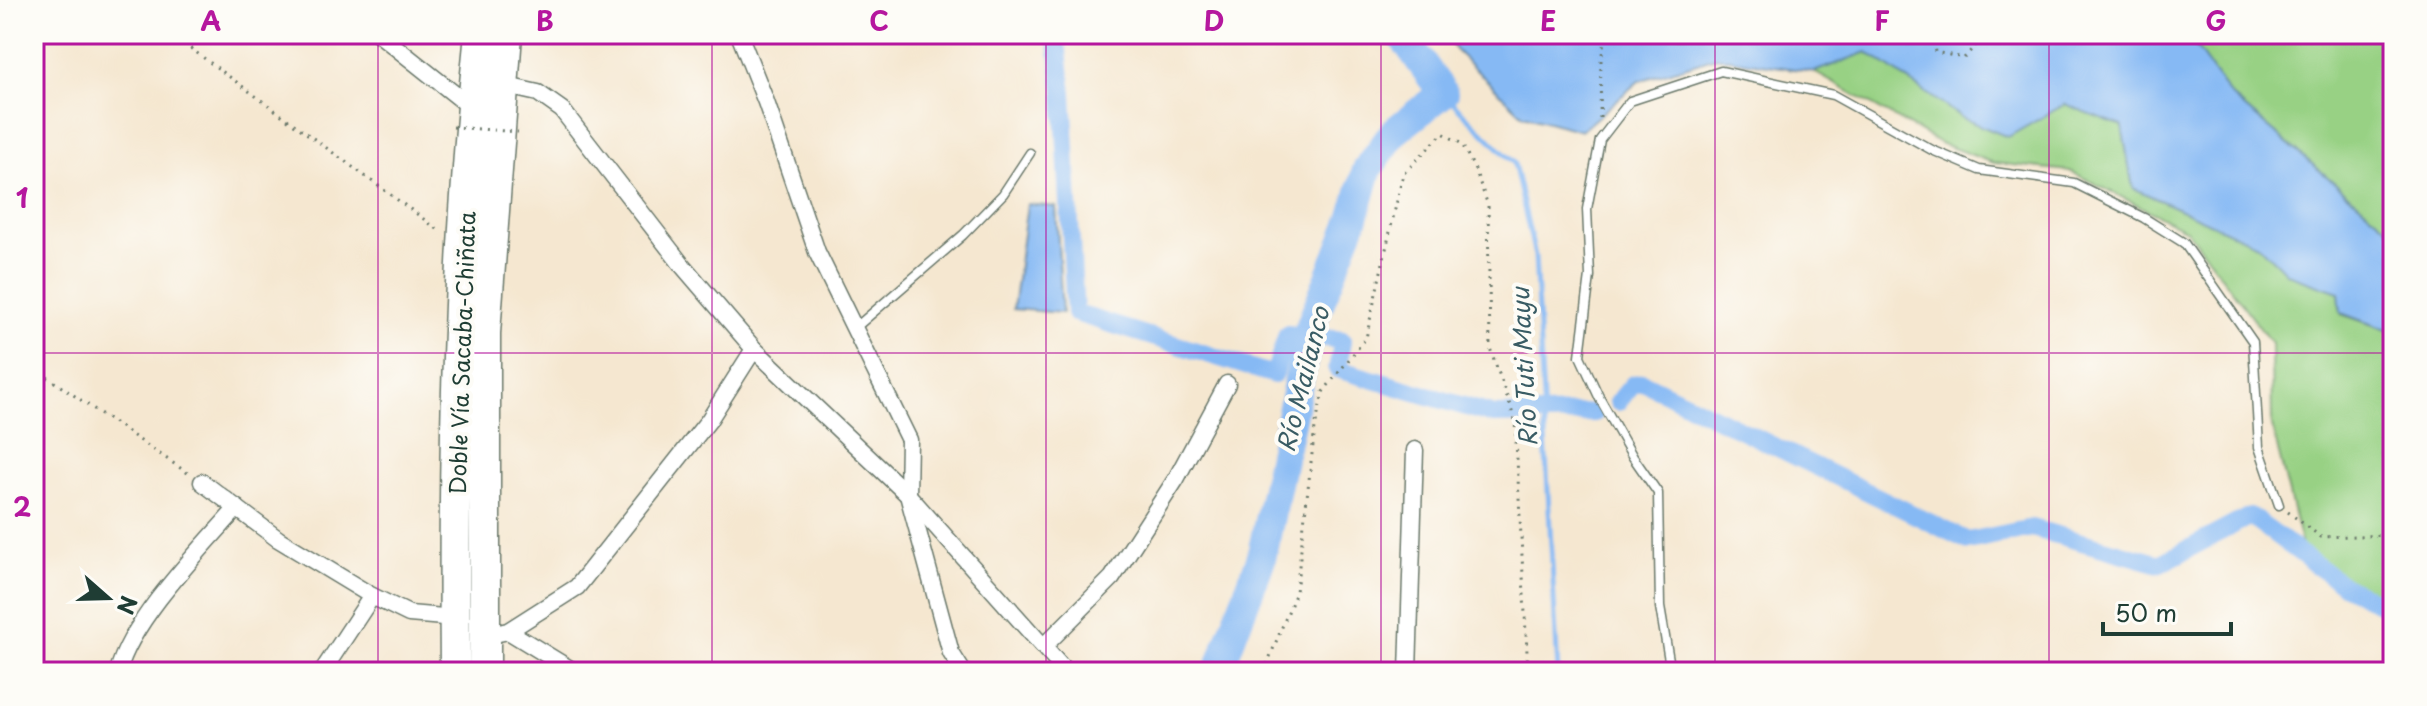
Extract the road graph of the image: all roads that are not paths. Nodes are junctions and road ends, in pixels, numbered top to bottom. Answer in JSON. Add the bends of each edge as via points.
{"nodes":[{"id":1,"x":379,"y":34,"type":"edge"},
{"id":2,"x":480,"y":34,"type":"edge"},
{"id":3,"x":507,"y":34,"type":"edge"},
{"id":4,"x":739,"y":34,"type":"edge"},
{"id":5,"x":502,"y":85,"type":"junction"},
{"id":6,"x":463,"y":118,"type":"junction"},
{"id":7,"x":1030,"y":153,"type":"dead end"},
{"id":8,"x":854,"y":328,"type":"junction"},
{"id":9,"x":754,"y":349,"type":"junction"},
{"id":10,"x":1227,"y":384,"type":"dead end"},
{"id":11,"x":1415,"y":450,"type":"dead end"},
{"id":12,"x":202,"y":482,"type":"road end"},
{"id":13,"x":908,"y":495,"type":"junction"},
{"id":14,"x":2279,"y":505,"type":"road end"},
{"id":15,"x":237,"y":508,"type":"junction"},
{"id":16,"x":372,"y":596,"type":"junction"},
{"id":17,"x":455,"y":618,"type":"junction"},
{"id":18,"x":496,"y":634,"type":"junction"},
{"id":19,"x":1044,"y":646,"type":"junction"},
{"id":20,"x":118,"y":672,"type":"edge"},
{"id":21,"x":322,"y":672,"type":"edge"},
{"id":22,"x":455,"y":672,"type":"edge"},
{"id":23,"x":485,"y":672,"type":"edge"},
{"id":24,"x":575,"y":672,"type":"edge"},
{"id":25,"x":963,"y":672,"type":"edge"},
{"id":26,"x":1066,"y":672,"type":"edge"},
{"id":27,"x":1408,"y":672,"type":"edge"},
{"id":28,"x":1671,"y":672,"type":"edge"}],
"edges":[{"from":1,"to":6,"type":"street"},
{"from":2,"to":6,"type":"highway","name":"Doble Vía Sacaba-Chiñata"},
{"from":3,"to":5,"type":"highway","name":"Doble Vía Sacaba-Chiñata"},
{"from":4,"to":8,"type":"street","via":[[817,252]]},
{"from":5,"to":9,"type":"street","via":[[538,93],[562,110]]},
{"from":5,"to":18,"type":"highway","name":"Doble Vía Sacaba-Chiñata","via":[[485,333]]},
{"from":6,"to":17,"type":"highway","name":"Doble Vía Sacaba-Chiñata"},
{"from":7,"to":8,"type":"lane","via":[[1003,194],[963,235]]},
{"from":8,"to":13,"type":"street","via":[[909,440]]},
{"from":9,"to":13,"type":"street"},
{"from":9,"to":18,"type":"street","via":[[709,420],[577,587]]},
{"from":10,"to":19,"type":"street","via":[[1176,479],[1112,578]]},
{"from":11,"to":27,"type":"street"},
{"from":12,"to":15,"type":"street"},
{"from":13,"to":19,"type":"street"},
{"from":13,"to":25,"type":"street","via":[[951,653]]},
{"from":14,"to":28,"type":"lane","via":[[2259,447],[2253,342],[2184,243],[2074,183],[1979,170],[1833,95],[1721,71],[1630,101],[1600,140],[1587,209],[1590,276],[1580,356],[1658,493],[1660,607]]},
{"from":15,"to":16,"type":"street"},
{"from":15,"to":20,"type":"street","via":[[168,588],[123,653]]},
{"from":16,"to":17,"type":"street","via":[[409,614]]},
{"from":16,"to":21,"type":"street"},
{"from":17,"to":22,"type":"highway","name":"Doble Vía Sacaba-Chiñata"},
{"from":18,"to":23,"type":"highway","name":"Doble Vía Sacaba-Chiñata"},
{"from":18,"to":24,"type":"street"},
{"from":19,"to":26,"type":"street"}]}
